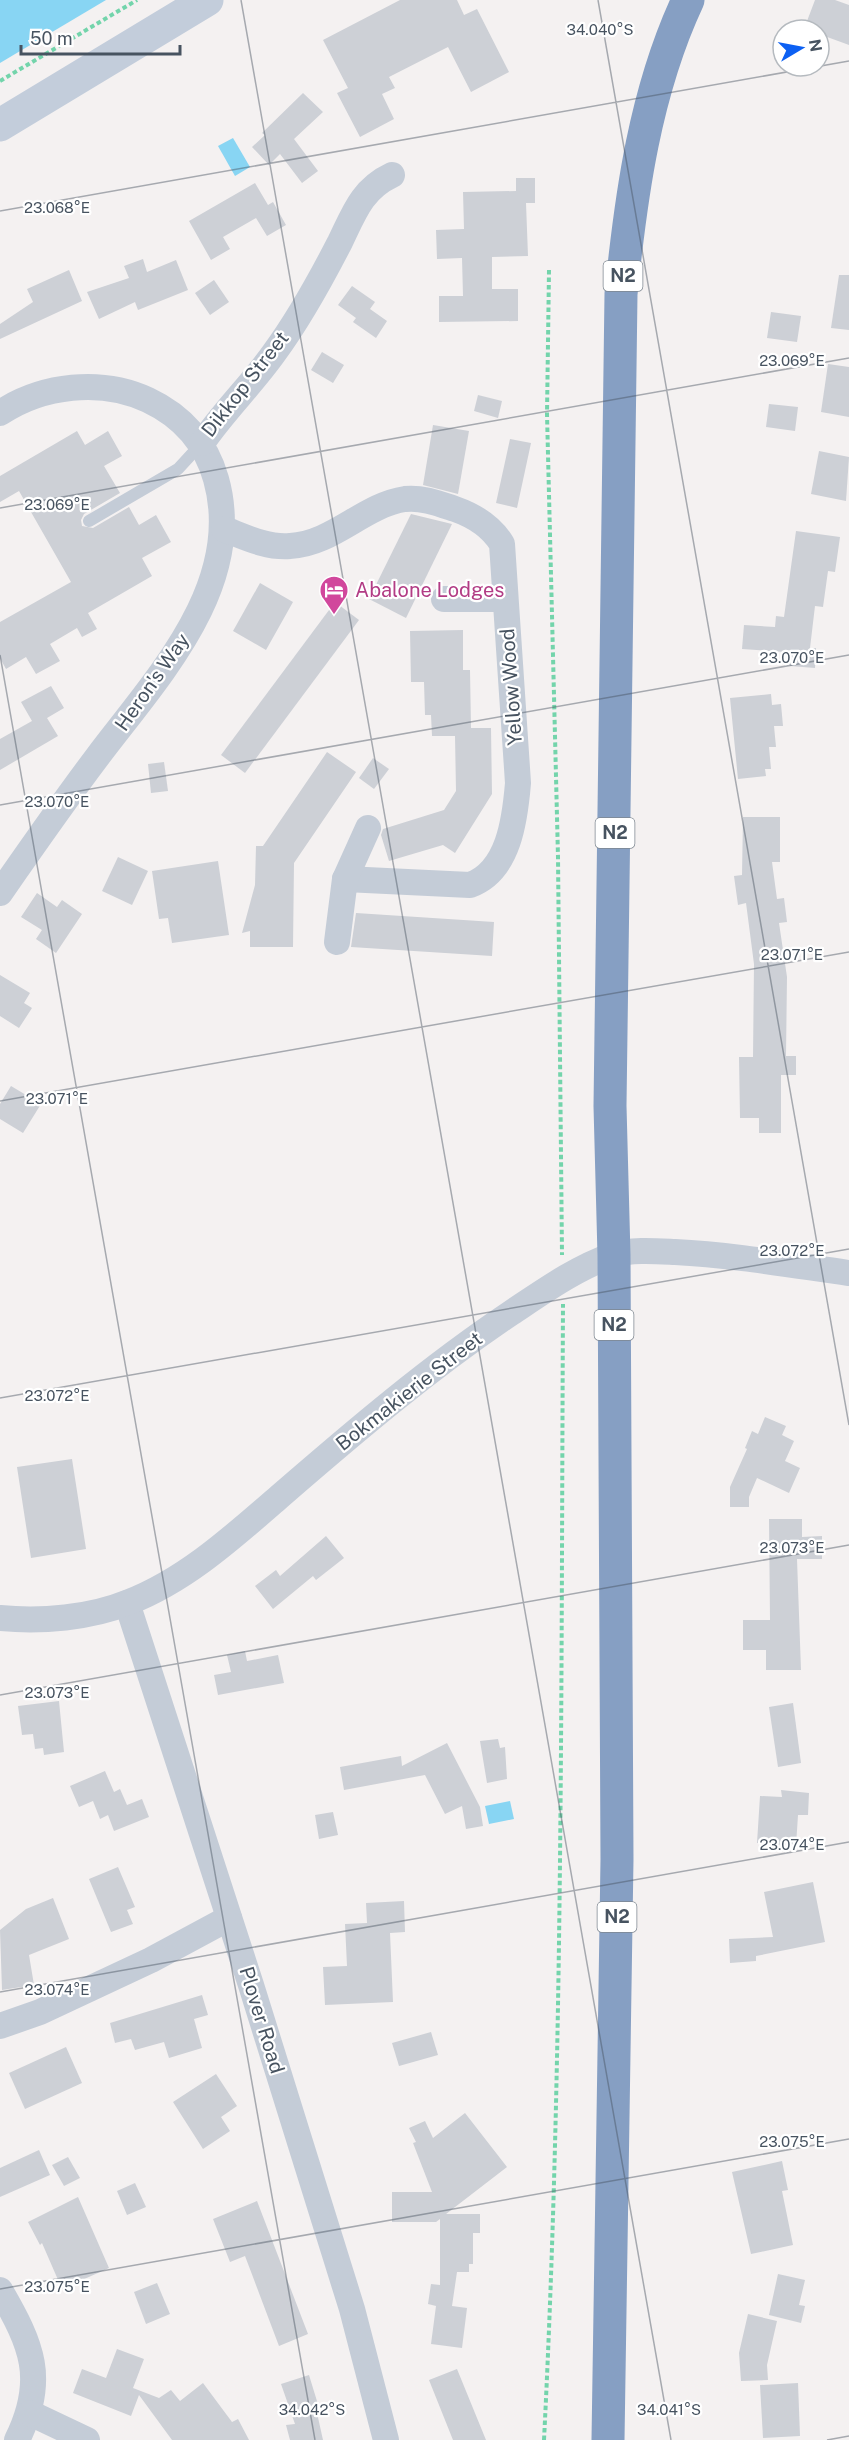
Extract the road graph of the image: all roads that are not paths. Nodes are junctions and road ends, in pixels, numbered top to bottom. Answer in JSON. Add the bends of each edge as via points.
{"nodes":[{"id":1,"x":207,"y":0,"type":"edge"},
{"id":2,"x":688,"y":0,"type":"edge"},
{"id":3,"x":0,"y":125,"type":"edge"},
{"id":4,"x":392,"y":175,"type":"dead end"},
{"id":5,"x":0,"y":413,"type":"edge"},
{"id":6,"x":202,"y":443,"type":"junction"},
{"id":7,"x":89,"y":521,"type":"dead end"},
{"id":8,"x":224,"y":530,"type":"junction"},
{"id":9,"x":444,"y":599,"type":"dead end"},
{"id":10,"x":506,"y":599,"type":"junction"},
{"id":11,"x":368,"y":828,"type":"dead end"},
{"id":12,"x":345,"y":879,"type":"junction"},
{"id":13,"x":0,"y":893,"type":"edge"},
{"id":14,"x":337,"y":942,"type":"dead end"},
{"id":15,"x":614,"y":1255,"type":"junction"},
{"id":16,"x":849,"y":1273,"type":"edge"},
{"id":17,"x":127,"y":1603,"type":"junction"},
{"id":18,"x":0,"y":1618,"type":"edge"},
{"id":19,"x":229,"y":1918,"type":"junction"},
{"id":20,"x":0,"y":2026,"type":"edge"},
{"id":21,"x":0,"y":2290,"type":"edge"},
{"id":22,"x":30,"y":2413,"type":"junction"},
{"id":23,"x":17,"y":2440,"type":"edge"},
{"id":24,"x":87,"y":2440,"type":"edge"},
{"id":25,"x":386,"y":2440,"type":"edge"},
{"id":26,"x":608,"y":2440,"type":"edge"}],
"edges":[{"from":1,"to":3,"type":"street"},
{"from":2,"to":15,"type":"highway","number":"N2","via":[[666,56],[636,170],[621,294],[610,1106]]},
{"from":4,"to":6,"type":"street","name":"Dikkop Street","via":[[377,182],[361,198],[334,254],[276,351]]},
{"from":5,"to":6,"type":"street","name":"Dikkop Street","via":[[14,403],[44,393],[69,387],[97,387],[146,399],[165,409]]},
{"from":6,"to":7,"type":"lane","via":[[178,469]]},
{"from":6,"to":8,"type":"street","name":"Heron's Way","via":[[220,493]]},
{"from":8,"to":10,"type":"street","name":"Yellow Wood","via":[[256,541],[290,546],[327,537],[406,499],[437,503],[467,513],[497,535],[502,544]]},
{"from":8,"to":13,"type":"street","name":"Heron's Way","via":[[209,591],[183,642]]},
{"from":9,"to":10,"type":"street"},
{"from":10,"to":12,"type":"street","name":"Yellow Wood","via":[[518,783],[515,818],[496,866],[484,880],[470,885]]},
{"from":11,"to":12,"type":"street"},
{"from":12,"to":14,"type":"street"},
{"from":15,"to":16,"type":"street","name":"Bokmakierie Street","via":[[650,1251],[697,1253]]},
{"from":15,"to":17,"type":"street","name":"Bokmakierie Street","via":[[563,1278],[478,1335],[382,1408],[213,1552],[161,1587]]},
{"from":15,"to":26,"type":"highway","number":"N2","via":[[617,1859]]},
{"from":17,"to":18,"type":"street","name":"Bokmakierie Street","via":[[49,1619]]},
{"from":17,"to":19,"type":"street","name":"Plover Road"},
{"from":19,"to":20,"type":"street","via":[[151,1960],[40,2012]]},
{"from":19,"to":25,"type":"street","name":"Plover Road","via":[[361,2338]]},
{"from":21,"to":22,"type":"street","via":[[25,2334],[33,2379]]},
{"from":22,"to":23,"type":"street"},
{"from":22,"to":24,"type":"street"}]}
